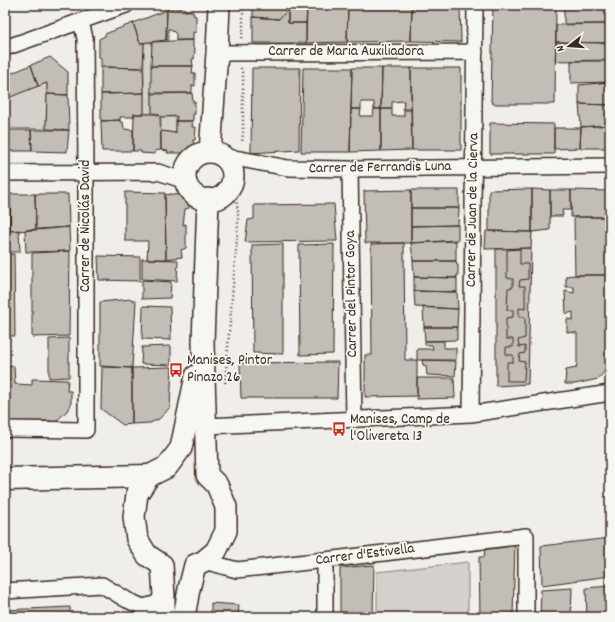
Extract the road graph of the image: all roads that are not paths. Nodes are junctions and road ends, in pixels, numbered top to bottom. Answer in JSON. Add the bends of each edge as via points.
{"nodes":[{"id":1,"x":126,"y":5,"type":"edge"},
{"id":2,"x":219,"y":5,"type":"edge"},
{"id":3,"x":474,"y":5,"type":"edge"},
{"id":4,"x":81,"y":22,"type":"junction"},
{"id":5,"x":5,"y":48,"type":"edge"},
{"id":6,"x":475,"y":52,"type":"junction"},
{"id":7,"x":217,"y":53,"type":"junction"},
{"id":8,"x":225,"y":156,"type":"junction"},
{"id":9,"x":610,"y":166,"type":"edge"},
{"id":10,"x":473,"y":167,"type":"junction"},
{"id":11,"x":350,"y":169,"type":"junction"},
{"id":12,"x":86,"y":172,"type":"junction"},
{"id":13,"x":5,"y":173,"type":"edge"},
{"id":14,"x":186,"y":181,"type":"junction"},
{"id":15,"x":208,"y":200,"type":"junction"},
{"id":16,"x":203,"y":343,"type":"junction"},
{"id":17,"x":610,"y":393,"type":"edge"},
{"id":18,"x":471,"y":414,"type":"junction"},
{"id":19,"x":354,"y":420,"type":"junction"},
{"id":20,"x":206,"y":426,"type":"junction"},
{"id":21,"x":5,"y":429,"type":"edge"},
{"id":22,"x":158,"y":472,"type":"junction"},
{"id":23,"x":5,"y":479,"type":"edge"},
{"id":24,"x":324,"y":560,"type":"junction"},
{"id":25,"x":200,"y":563,"type":"junction"},
{"id":26,"x":5,"y":591,"type":"edge"},
{"id":27,"x":164,"y":596,"type":"junction"},
{"id":28,"x":164,"y":617,"type":"edge"},
{"id":29,"x":184,"y":617,"type":"edge"},
{"id":30,"x":325,"y":617,"type":"edge"},
{"id":31,"x":526,"y":617,"type":"edge"}],
"edges":[{"from":1,"to":4,"type":"street"},
{"from":2,"to":7,"type":"street"},
{"from":3,"to":6,"type":"street","name":"Carrer de Juan de la Cierva"},
{"from":4,"to":5,"type":"street"},
{"from":4,"to":12,"type":"street","name":"Carrer de Nicolás David","via":[[85,38]]},
{"from":6,"to":7,"type":"street","name":"Carrer de Maria Auxiliadora"},
{"from":6,"to":10,"type":"street","name":"Carrer de Juan de la Cierva"},
{"from":7,"to":8,"type":"street"},
{"from":8,"to":11,"type":"street","name":"Carrer de Ferrandis Luna","via":[[288,168]]},
{"from":8,"to":14,"type":"street","via":[[202,154],[194,158],[187,168]]},
{"from":8,"to":15,"type":"street","via":[[232,168],[231,186],[221,197]]},
{"from":9,"to":10,"type":"street","name":"Carrer de Ferrandis Luna"},
{"from":10,"to":11,"type":"street","name":"Carrer de Ferrandis Luna"},
{"from":10,"to":18,"type":"street","name":"Carrer de Juan de la Cierva"},
{"from":11,"to":19,"type":"street","name":"Carrer del Pintor Goya"},
{"from":12,"to":13,"type":"street"},
{"from":12,"to":14,"type":"street","via":[[158,172]]},
{"from":12,"to":21,"type":"street","name":"Carrer de Nicolás David","via":[[86,430]]},
{"from":14,"to":15,"type":"street","via":[[192,192]]},
{"from":15,"to":16,"type":"street"},
{"from":16,"to":20,"type":"street"},
{"from":16,"to":22,"type":"street","via":[[181,448]]},
{"from":17,"to":18,"type":"street"},
{"from":18,"to":19,"type":"street"},
{"from":19,"to":20,"type":"street"},
{"from":20,"to":25,"type":"street","via":[[207,476],[216,485],[226,507],[226,531],[216,551]]},
{"from":22,"to":23,"type":"highway"},
{"from":22,"to":27,"type":"street","via":[[137,494],[134,517],[137,539],[147,555],[162,565]]},
{"from":24,"to":25,"type":"street","name":"Carrer d'Estivella","via":[[237,570]]},
{"from":24,"to":30,"type":"street"},
{"from":24,"to":31,"type":"street","name":"Carrer d'Estivella","via":[[526,536]]},
{"from":25,"to":29,"type":"street","via":[[189,589]]},
{"from":26,"to":27,"type":"street","via":[[102,585],[143,607],[155,604]]},
{"from":27,"to":28,"type":"street"}]}
